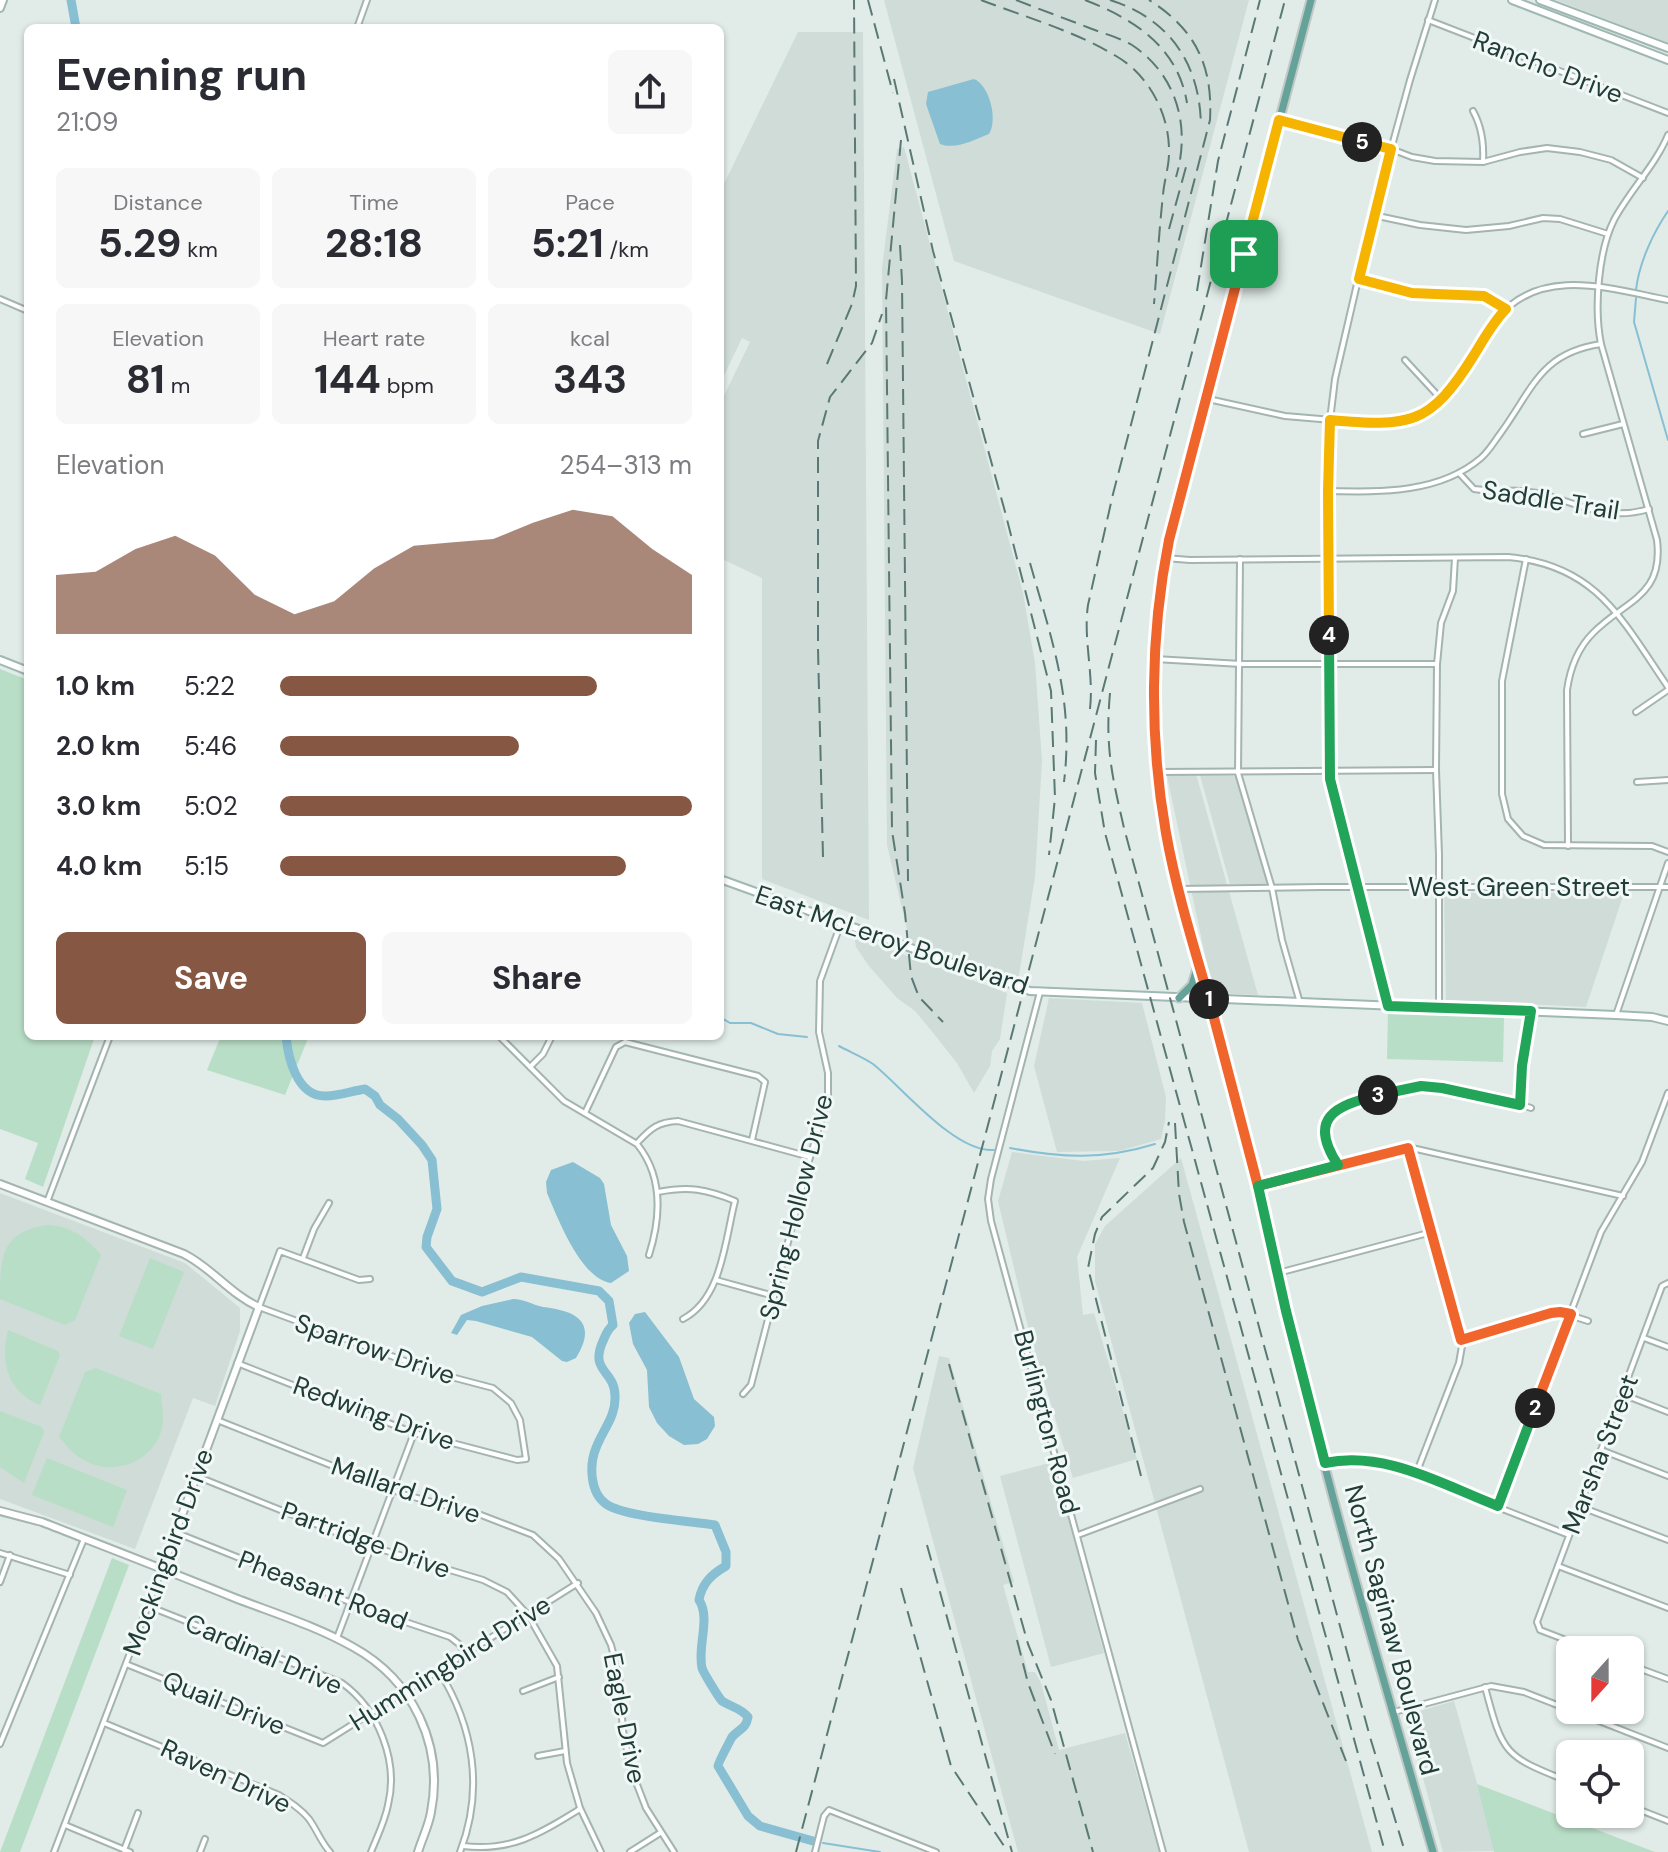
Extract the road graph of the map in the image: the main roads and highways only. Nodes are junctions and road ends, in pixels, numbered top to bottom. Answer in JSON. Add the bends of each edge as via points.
{"nodes":[{"id":1,"x":3,"y":0,"type":"edge"},
{"id":2,"x":1311,"y":0,"type":"edge"},
{"id":3,"x":1512,"y":0,"type":"edge"},
{"id":4,"x":1540,"y":0,"type":"edge"},
{"id":5,"x":0,"y":8,"type":"edge"},
{"id":6,"x":1668,"y":48,"type":"edge"},
{"id":7,"x":1668,"y":60,"type":"edge"},
{"id":8,"x":0,"y":660,"type":"edge"},
{"id":9,"x":24,"y":669,"type":"edge"},
{"id":10,"x":724,"y":880,"type":"edge"},
{"id":11,"x":1199,"y":963,"type":"junction"},
{"id":12,"x":1179,"y":998,"type":"junction"},
{"id":13,"x":1210,"y":1000,"type":"junction"},
{"id":14,"x":1668,"y":1021,"type":"edge"},
{"id":15,"x":0,"y":1184,"type":"edge"},
{"id":16,"x":0,"y":1511,"type":"edge"},
{"id":17,"x":162,"y":1569,"type":"junction"},
{"id":18,"x":418,"y":1852,"type":"edge"},
{"id":19,"x":1433,"y":1852,"type":"edge"}],
"edges":[{"from":1,"to":5,"type":"main road"},
{"from":2,"to":11,"type":"main road","name":"North Saginaw Boulevard","via":[[1165,558],[1155,659],[1158,772],[1166,835]]},
{"from":3,"to":7,"type":"main road"},
{"from":4,"to":6,"type":"main road"},
{"from":8,"to":9,"type":"main road"},
{"from":10,"to":12,"type":"main road","name":"East McLeroy Boulevard","via":[[1013,986],[1040,992]]},
{"from":11,"to":12,"type":"main road","via":[[1192,985]]},
{"from":11,"to":13,"type":"main road","name":"North Saginaw Boulevard"},
{"from":12,"to":13,"type":"main road","name":"East McLeroy Boulevard"},
{"from":13,"to":14,"type":"main road","name":"East McLeroy Boulevard"},
{"from":13,"to":19,"type":"main road","name":"North Saginaw Boulevard","via":[[1325,1463]]},
{"from":15,"to":17,"type":"main road","name":"Mockingbird Drive","via":[[192,1257],[259,1307]]},
{"from":16,"to":17,"type":"main road"},
{"from":17,"to":18,"type":"main road","via":[[337,1638],[381,1667],[406,1692],[427,1734],[435,1781],[431,1816]]}]}
